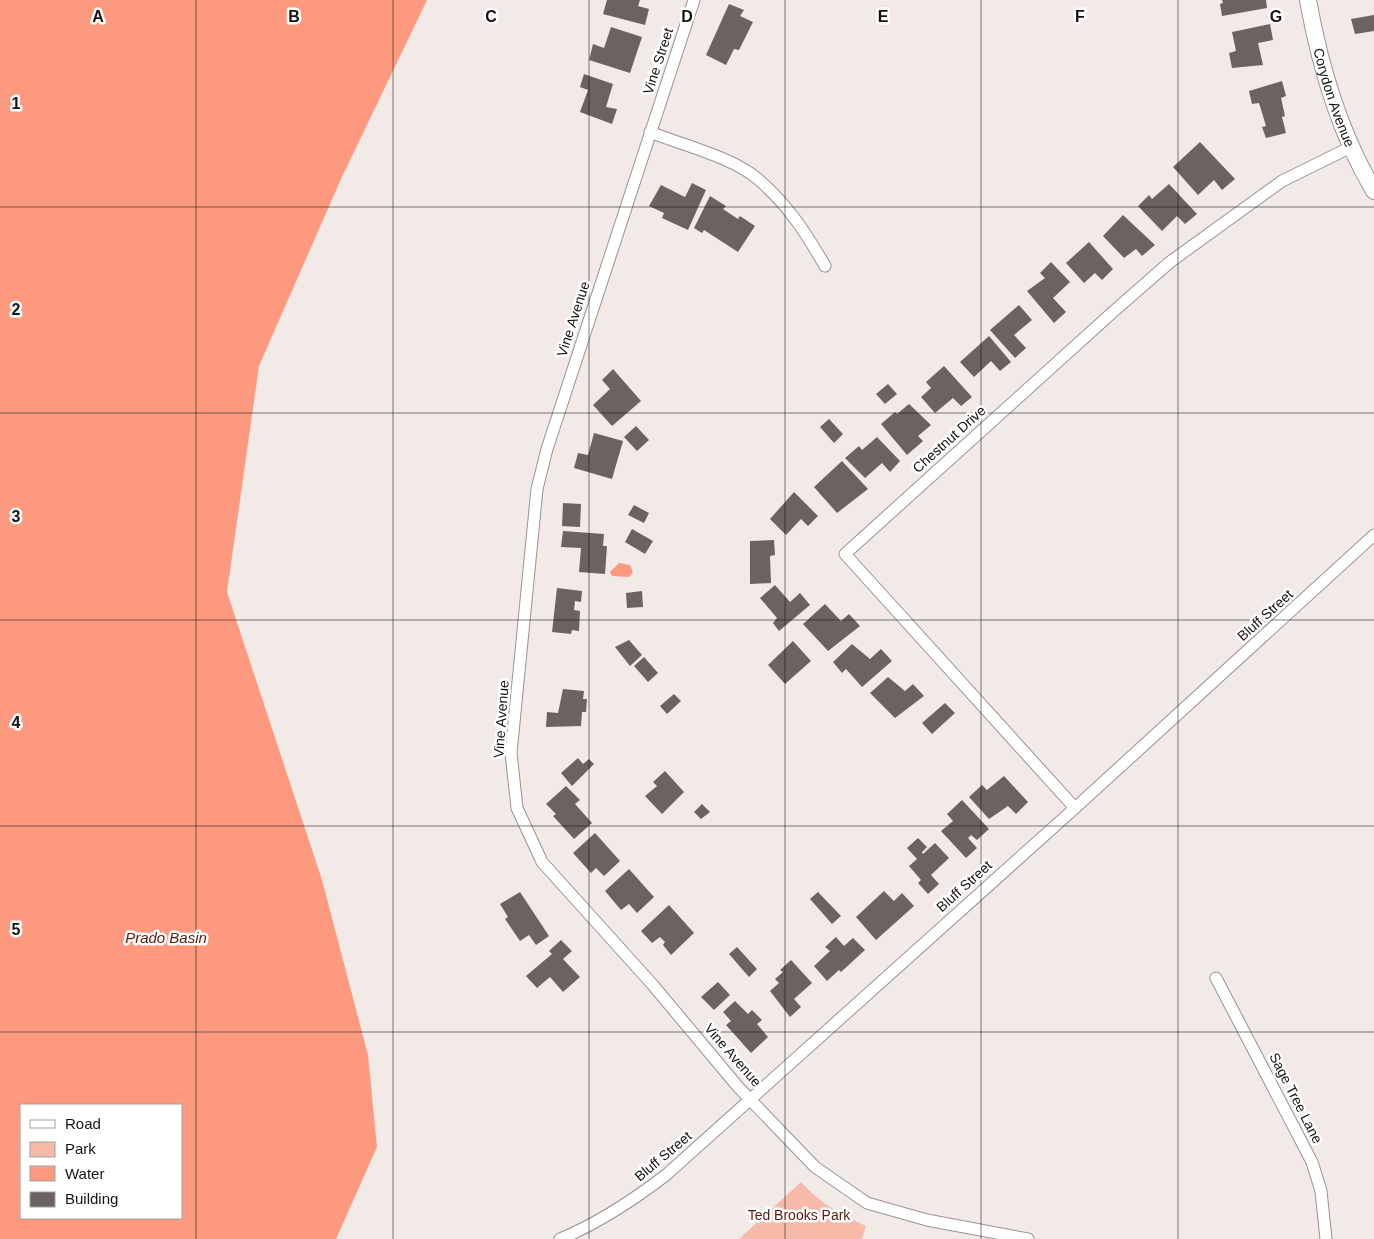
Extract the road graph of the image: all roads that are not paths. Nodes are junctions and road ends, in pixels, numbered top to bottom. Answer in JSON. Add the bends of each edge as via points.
{"nodes":[{"id":1,"x":694,"y":0,"type":"edge"},
{"id":2,"x":1308,"y":0,"type":"edge"},
{"id":3,"x":650,"y":132,"type":"junction"},
{"id":4,"x":1351,"y":147,"type":"junction"},
{"id":5,"x":1374,"y":191,"type":"edge"},
{"id":6,"x":824,"y":266,"type":"dead end"},
{"id":7,"x":1374,"y":535,"type":"edge"},
{"id":8,"x":1075,"y":808,"type":"junction"},
{"id":9,"x":1216,"y":978,"type":"dead end"},
{"id":10,"x":750,"y":1097,"type":"junction"},
{"id":11,"x":560,"y":1239,"type":"edge"},
{"id":12,"x":1028,"y":1239,"type":"edge"},
{"id":13,"x":1326,"y":1239,"type":"edge"}],
"edges":[{"from":1,"to":3,"type":"street","name":"Vine Street"},
{"from":2,"to":4,"type":"main road","name":"Corydon Avenue","via":[[1331,99]]},
{"from":3,"to":6,"type":"street","via":[[734,165],[758,179],[799,222]]},
{"from":3,"to":10,"type":"street","name":"Vine Avenue","via":[[547,449],[537,489],[512,753],[517,808],[542,862]]},
{"from":4,"to":5,"type":"main road","name":"Corydon Avenue"},
{"from":4,"to":8,"type":"street","name":"Chestnut Drive","via":[[1282,181],[1170,262],[845,554]]},
{"from":7,"to":8,"type":"street","name":"Bluff Street"},
{"from":8,"to":10,"type":"street","name":"Bluff Street"},
{"from":9,"to":13,"type":"street","name":"Sage Tree Lane","via":[[1312,1162],[1321,1191]]},
{"from":10,"to":11,"type":"street","name":"Bluff Street","via":[[666,1175],[630,1202],[589,1227]]},
{"from":10,"to":12,"type":"street","name":"Vine Avenue","via":[[816,1167],[867,1204],[927,1220]]}]}
